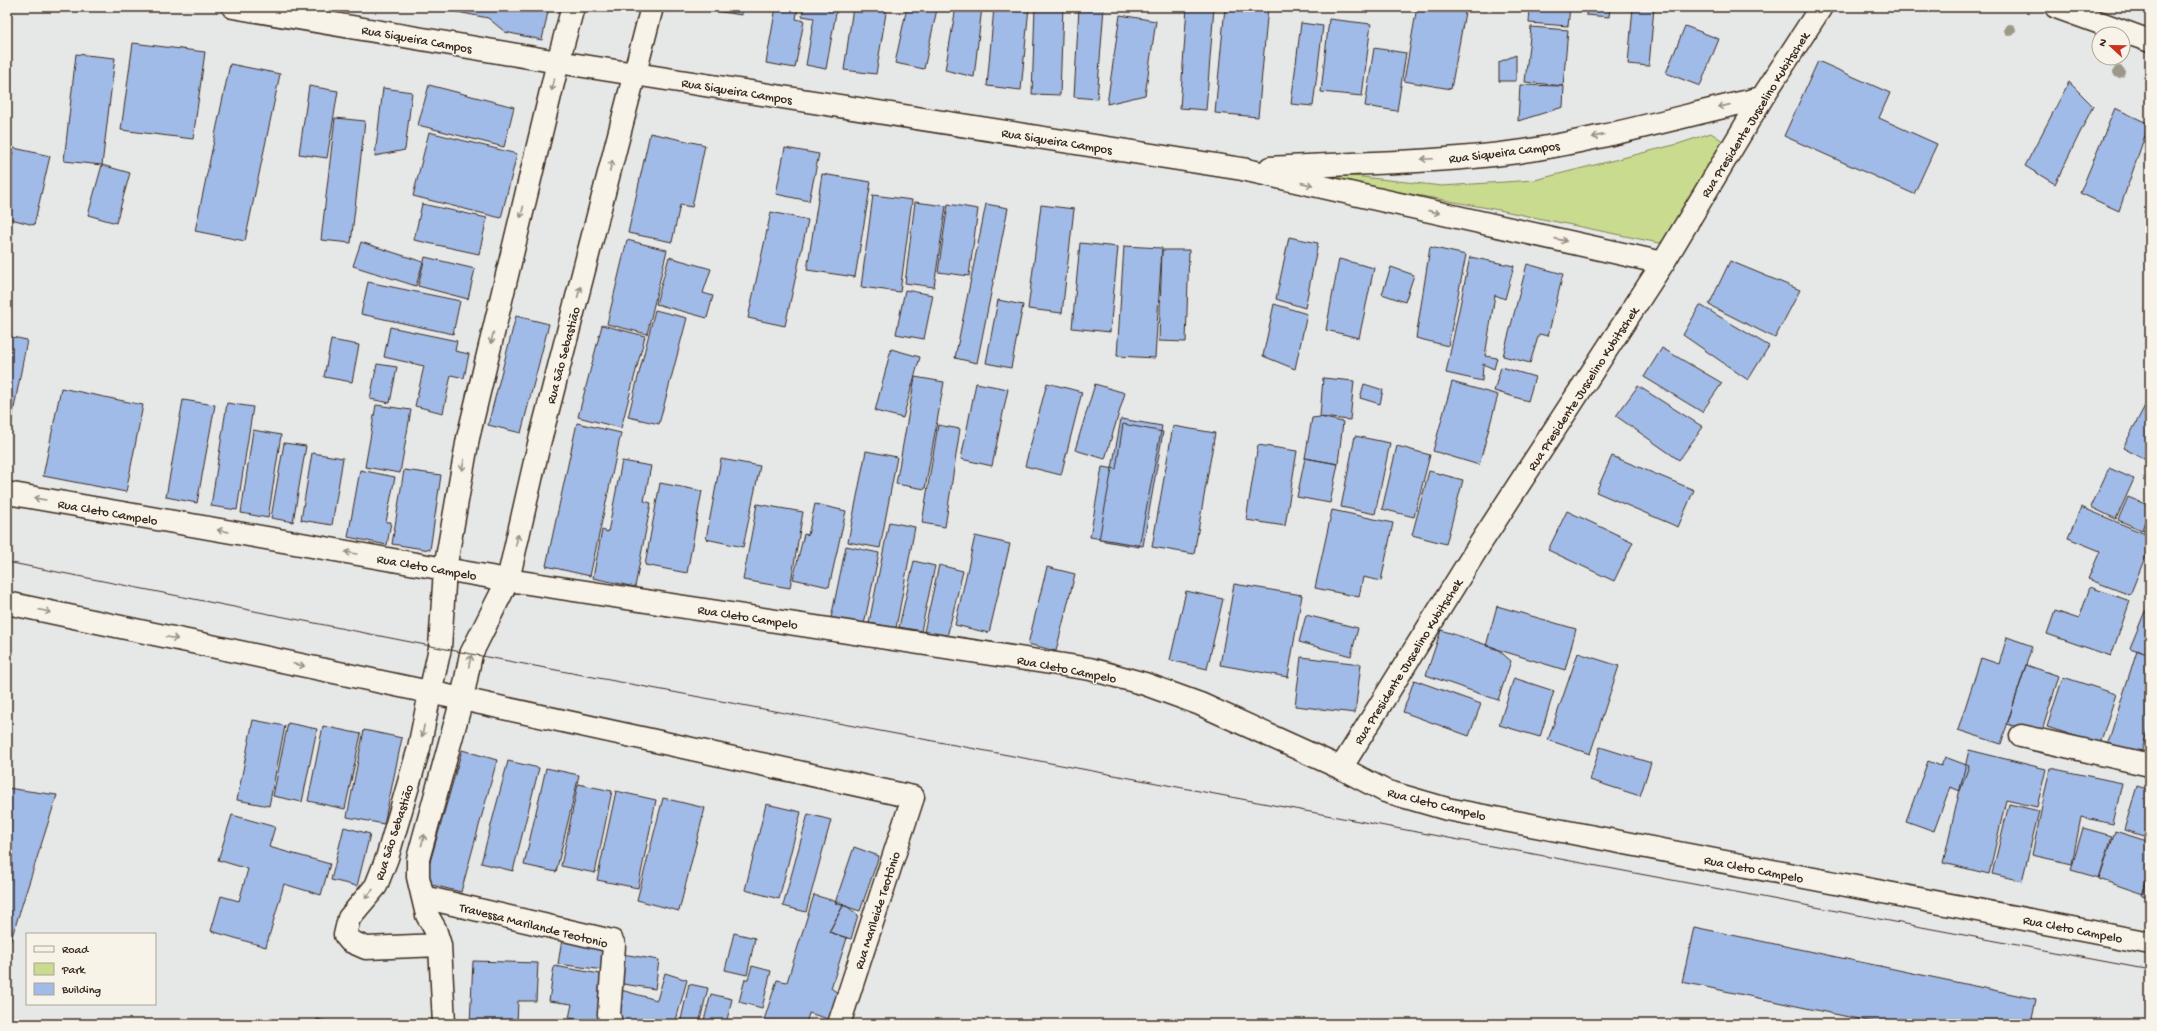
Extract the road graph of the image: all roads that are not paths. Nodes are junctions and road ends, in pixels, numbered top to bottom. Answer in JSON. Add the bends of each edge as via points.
{"nodes":[{"id":1,"x":234,"y":7,"type":"edge"},
{"id":2,"x":573,"y":7,"type":"edge"},
{"id":3,"x":652,"y":7,"type":"edge"},
{"id":4,"x":1821,"y":7,"type":"edge"},
{"id":5,"x":2056,"y":7,"type":"edge"},
{"id":6,"x":2150,"y":41,"type":"edge"},
{"id":7,"x":558,"y":62,"type":"junction"},
{"id":8,"x":635,"y":74,"type":"junction"},
{"id":9,"x":1762,"y":98,"type":"junction"},
{"id":10,"x":1242,"y":169,"type":"junction"},
{"id":11,"x":1663,"y":263,"type":"junction"},
{"id":12,"x":7,"y":493,"type":"edge"},
{"id":13,"x":445,"y":569,"type":"junction"},
{"id":14,"x":508,"y":580,"type":"junction"},
{"id":15,"x":7,"y":603,"type":"edge"},
{"id":16,"x":430,"y":693,"type":"junction"},
{"id":17,"x":462,"y":699,"type":"junction"},
{"id":18,"x":2021,"y":736,"type":"dead end"},
{"id":19,"x":2150,"y":765,"type":"edge"},
{"id":20,"x":1341,"y":768,"type":"junction"},
{"id":21,"x":383,"y":869,"type":"junction"},
{"id":22,"x":420,"y":887,"type":"junction"},
{"id":23,"x":2150,"y":943,"type":"edge"},
{"id":24,"x":440,"y":945,"type":"junction"},
{"id":25,"x":444,"y":1024,"type":"edge"},
{"id":26,"x":611,"y":1024,"type":"edge"},
{"id":27,"x":839,"y":1024,"type":"edge"}],
"edges":[{"from":1,"to":7,"type":"street","name":"Rua Siqueira Campos"},
{"from":2,"to":7,"type":"street","name":"Rua São Sebastião"},
{"from":3,"to":8,"type":"street","name":"Rua São Sebastião"},
{"from":4,"to":9,"type":"street","name":"Rua Presidente Juscelino Kubitschek"},
{"from":5,"to":6,"type":"street"},
{"from":7,"to":8,"type":"street","name":"Rua Siqueira Campos"},
{"from":7,"to":13,"type":"street","name":"Rua São Sebastião","one_way":true,"via":[[468,438]]},
{"from":8,"to":10,"type":"street","name":"Rua Siqueira Campos"},
{"from":14,"to":8,"type":"street","name":"Rua São Sebastião","one_way":true,"via":[[539,444]]},
{"from":9,"to":10,"type":"street","name":"Rua Siqueira Campos","one_way":true,"via":[[1563,144],[1516,152]]},
{"from":9,"to":11,"type":"street","name":"Rua Presidente Juscelino Kubitschek"},
{"from":10,"to":11,"type":"street","name":"Rua Siqueira Campos","one_way":true},
{"from":11,"to":20,"type":"street","name":"Rua Presidente Juscelino Kubitschek","via":[[1480,544]]},
{"from":13,"to":12,"type":"street","name":"Rua Cleto Campelo","one_way":true},
{"from":13,"to":14,"type":"street","name":"Rua Cleto Campelo"},
{"from":13,"to":16,"type":"street","name":"Rua São Sebastião","via":[[440,648]]},
{"from":17,"to":14,"type":"street","name":"Rua São Sebastião","one_way":true,"via":[[471,654]]},
{"from":14,"to":20,"type":"street","name":"Rua Cleto Campelo","via":[[1090,669],[1145,684],[1200,704]]},
{"from":15,"to":16,"type":"street","one_way":true},
{"from":16,"to":17,"type":"street"},
{"from":16,"to":21,"type":"street","name":"Rua São Sebastião","one_way":true,"via":[[420,748]]},
{"from":22,"to":17,"type":"street","name":"Rua São Sebastião","one_way":true,"via":[[418,859]]},
{"from":17,"to":27,"type":"street","name":"Rua Marileide Teotônio","via":[[913,797]]},
{"from":18,"to":19,"type":"street"},
{"from":20,"to":23,"type":"street","name":"Rua Cleto Campelo","via":[[1386,792],[1447,809]]},
{"from":21,"to":22,"type":"street","via":[[398,864],[411,868]]},
{"from":21,"to":24,"type":"street","name":"Rua São Sebastião","one_way":true,"via":[[376,886],[349,918],[345,935],[350,941],[366,948]]},
{"from":22,"to":24,"type":"street","name":"Rua São Sebastião","via":[[427,914]]},
{"from":22,"to":26,"type":"street","name":"Travessa Marilande Teotonio","via":[[612,941],[614,946],[609,1014]]},
{"from":24,"to":25,"type":"street","name":"Rua São Sebastião"}]}
